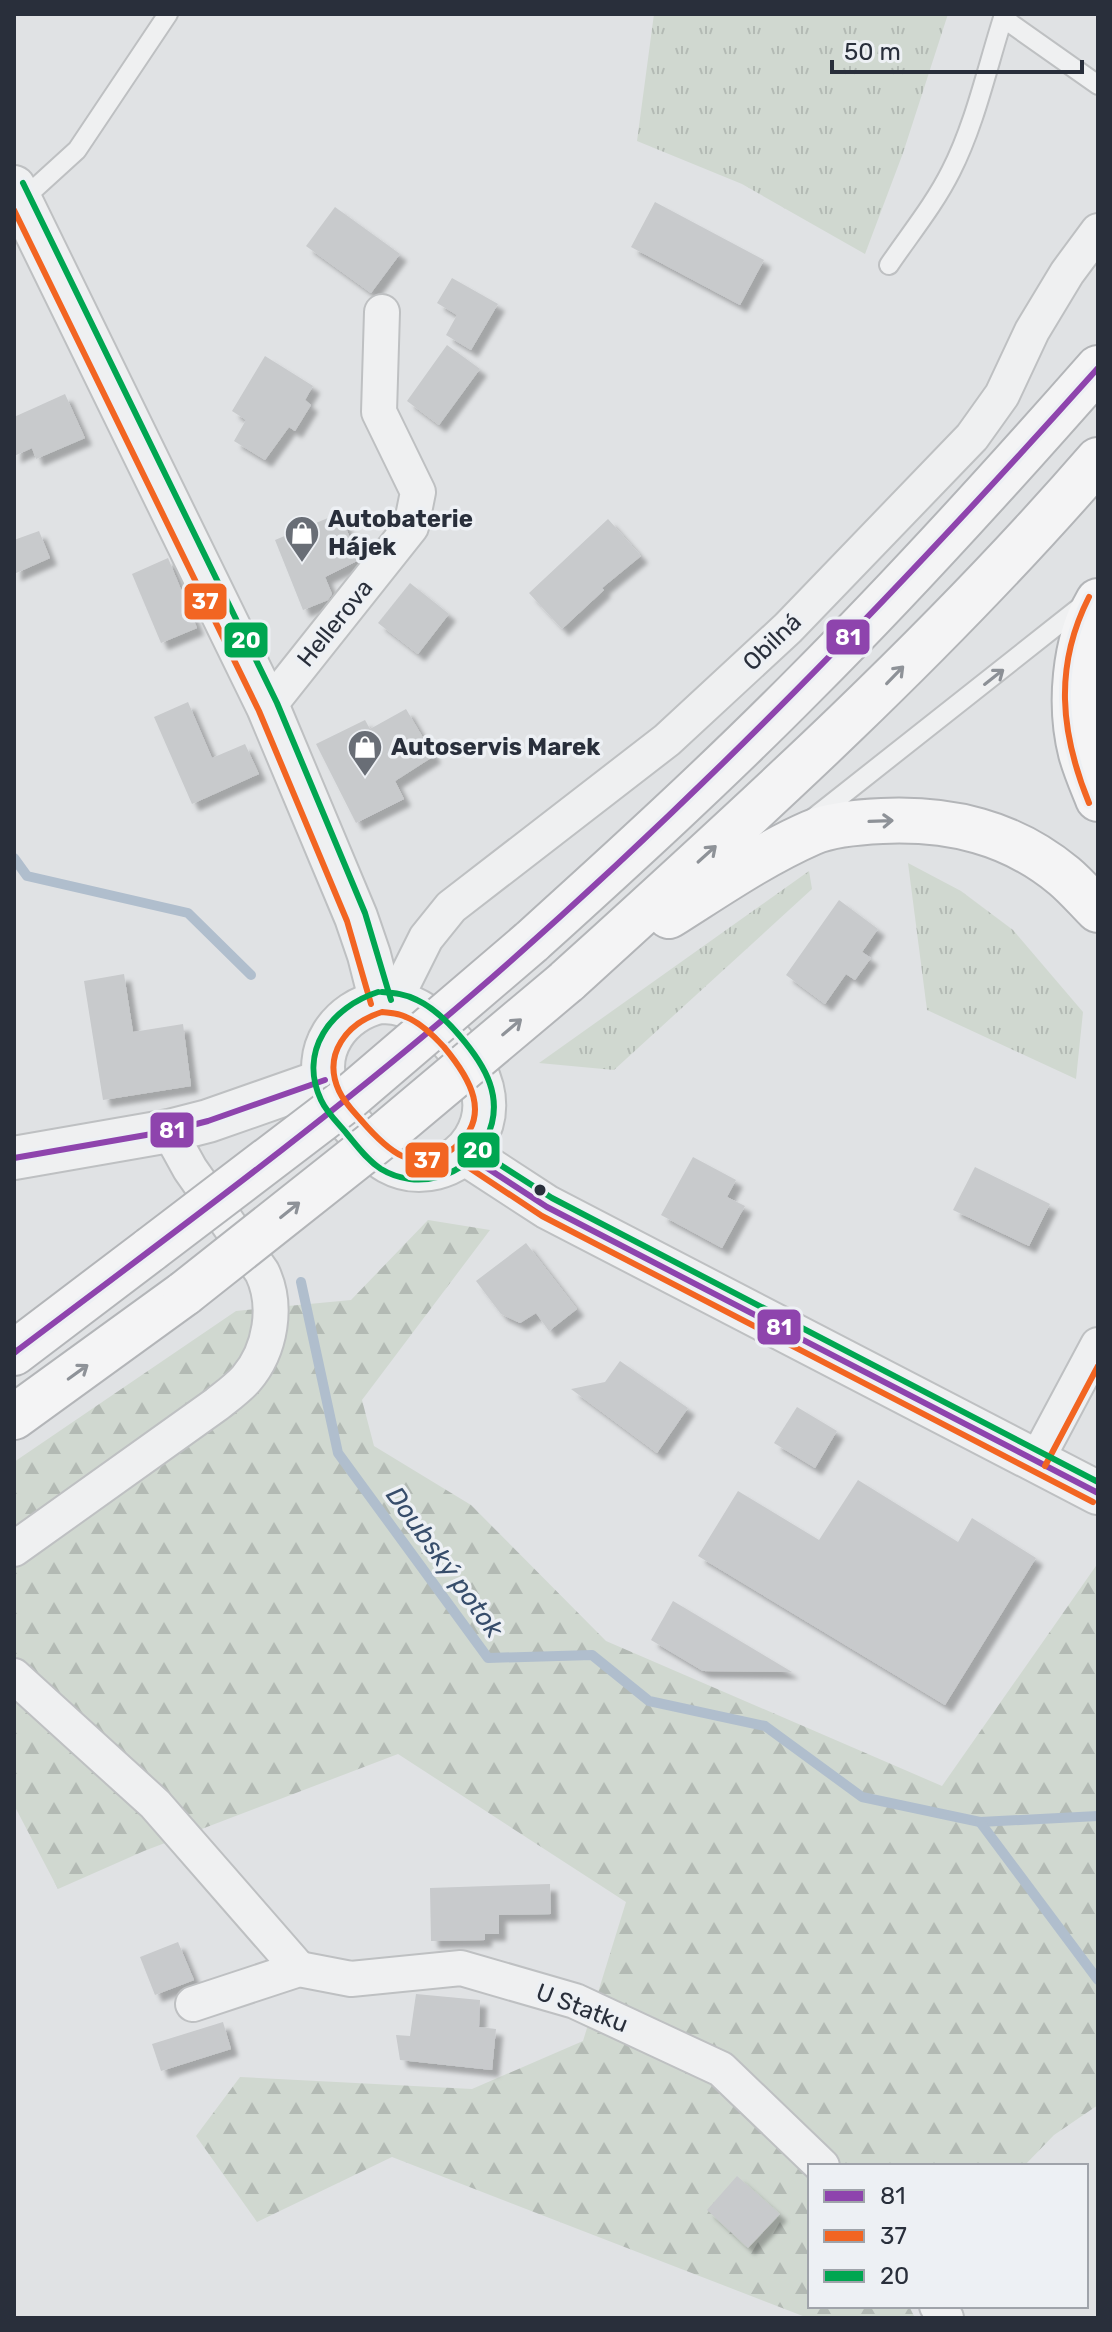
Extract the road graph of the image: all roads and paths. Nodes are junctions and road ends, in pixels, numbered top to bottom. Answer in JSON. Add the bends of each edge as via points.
{"nodes":[{"id":1,"x":168,"y":14,"type":"edge"},
{"id":2,"x":1004,"y":16,"type":"edge"},
{"id":3,"x":1098,"y":85,"type":"edge"},
{"id":4,"x":17,"y":194,"type":"edge"},
{"id":5,"x":1098,"y":231,"type":"edge"},
{"id":6,"x":889,"y":265,"type":"dead end"},
{"id":7,"x":382,"y":312,"type":"dead end"},
{"id":8,"x":1098,"y":368,"type":"edge"},
{"id":9,"x":1098,"y":460,"type":"edge"},
{"id":10,"x":1098,"y":591,"type":"edge"},
{"id":11,"x":1098,"y":601,"type":"edge"},
{"id":12,"x":268,"y":707,"type":"junction"},
{"id":13,"x":1098,"y":799,"type":"edge"},
{"id":14,"x":756,"y":862,"type":"junction"},
{"id":15,"x":1098,"y":910,"type":"edge"},
{"id":16,"x":566,"y":982,"type":"junction"},
{"id":17,"x":388,"y":1002,"type":"junction"},
{"id":18,"x":325,"y":1080,"type":"junction"},
{"id":19,"x":169,"y":1131,"type":"junction"},
{"id":20,"x":464,"y":1153,"type":"junction"},
{"id":21,"x":14,"y":1158,"type":"edge"},
{"id":22,"x":1098,"y":1345,"type":"edge"},
{"id":23,"x":14,"y":1353,"type":"edge"},
{"id":24,"x":14,"y":1417,"type":"edge"},
{"id":25,"x":1036,"y":1461,"type":"junction"},
{"id":26,"x":1098,"y":1493,"type":"edge"},
{"id":27,"x":14,"y":1549,"type":"edge"},
{"id":28,"x":14,"y":1676,"type":"edge"},
{"id":29,"x":299,"y":1969,"type":"junction"},
{"id":30,"x":193,"y":2004,"type":"dead end"},
{"id":31,"x":820,"y":2164,"type":"edge"}],
"edges":[{"from":1,"to":4,"type":"lane","via":[[77,150]]},
{"from":2,"to":3,"type":"lane"},
{"from":2,"to":6,"type":"lane","via":[[952,169]]},
{"from":4,"to":12,"type":"street"},
{"from":5,"to":17,"type":"street","name":"Obilná","via":[[1067,273],[1002,395],[972,437],[788,628],[685,724],[451,907]]},
{"from":7,"to":12,"type":"street","name":"Hellerova","via":[[379,412],[418,492],[411,527]]},
{"from":8,"to":23,"type":"highway","bridge":true,"via":[[806,684],[531,942],[344,1102]]},
{"from":16,"to":9,"type":"highway","one_way":true,"via":[[850,721]]},
{"from":14,"to":10,"type":"lane","one_way":true},
{"from":11,"to":13,"type":"highway","via":[[1076,665],[1075,703],[1080,751]]},
{"from":12,"to":17,"type":"street"},
{"from":14,"to":15,"type":"highway","one_way":true,"via":[[814,831],[861,822],[918,820],[978,829],[1022,848],[1064,876]]},
{"from":14,"to":16,"type":"highway"},
{"from":24,"to":16,"type":"highway","one_way":true,"bridge":true,"via":[[185,1293]]},
{"from":17,"to":18,"type":"street","via":[[352,1013],[336,1028],[326,1048]]},
{"from":17,"to":20,"type":"street","via":[[415,1007],[434,1020],[481,1081],[484,1115]]},
{"from":18,"to":19,"type":"street"},
{"from":18,"to":20,"type":"street","via":[[336,1105],[389,1162],[434,1169]]},
{"from":19,"to":21,"type":"street"},
{"from":19,"to":27,"type":"street","via":[[269,1287],[271,1318],[260,1358],[246,1379],[217,1404]]},
{"from":20,"to":25,"type":"street","via":[[547,1207]]},
{"from":22,"to":25,"type":"street"},
{"from":25,"to":26,"type":"street"},
{"from":28,"to":29,"type":"street","via":[[155,1804]]},
{"from":29,"to":30,"type":"street","name":"U Statku"},
{"from":29,"to":31,"type":"street","name":"U Statku","via":[[351,1979],[461,1968],[575,2001],[721,2069]]}]}
